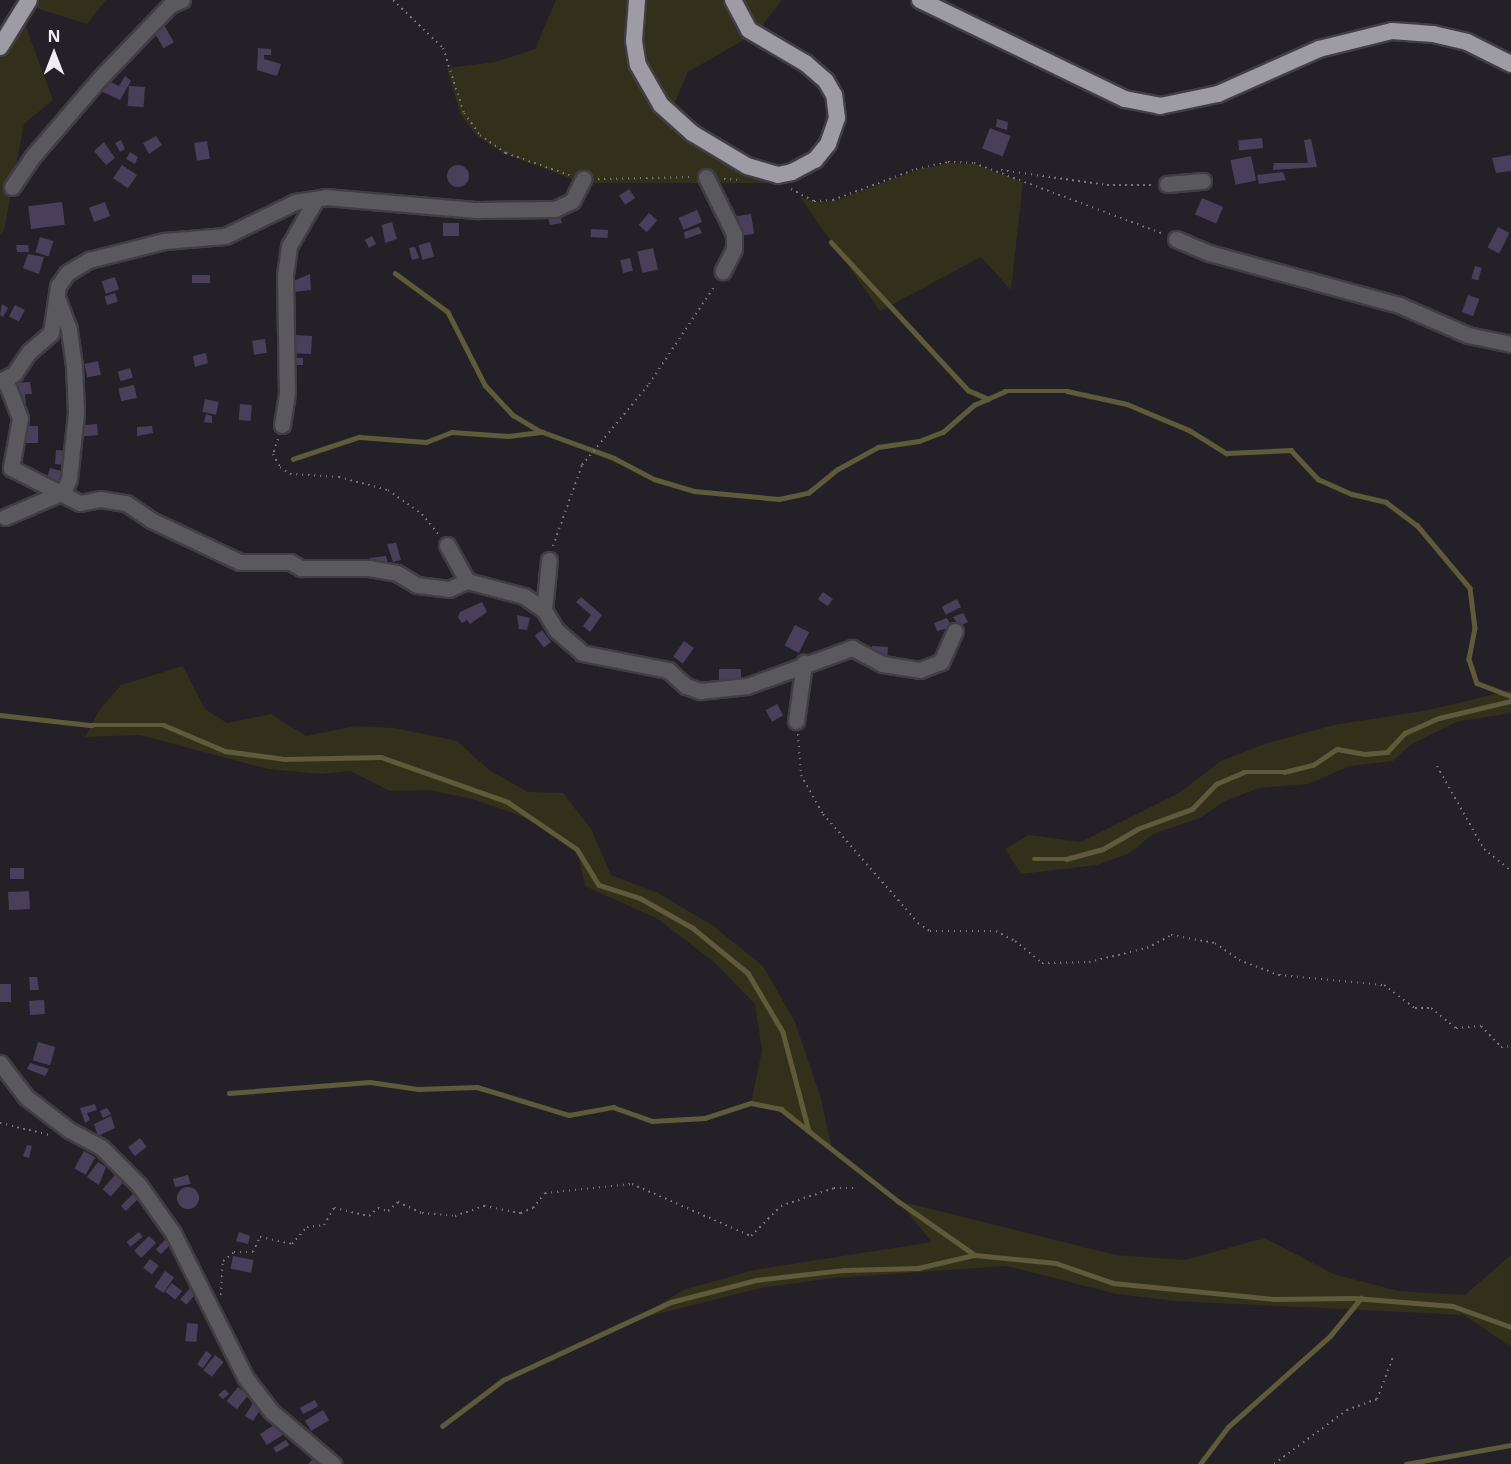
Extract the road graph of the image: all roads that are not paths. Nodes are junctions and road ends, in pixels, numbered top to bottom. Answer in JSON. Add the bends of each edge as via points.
{"nodes":[{"id":1,"x":29,"y":0,"type":"edge"},
{"id":2,"x":182,"y":0,"type":"edge"},
{"id":3,"x":638,"y":0,"type":"edge"},
{"id":4,"x":733,"y":0,"type":"edge"},
{"id":5,"x":920,"y":0,"type":"edge"},
{"id":6,"x":0,"y":47,"type":"edge"},
{"id":7,"x":1511,"y":64,"type":"edge"},
{"id":8,"x":706,"y":177,"type":"road end"},
{"id":9,"x":583,"y":179,"type":"road end"},
{"id":10,"x":1203,"y":181,"type":"dead end"},
{"id":11,"x":1167,"y":184,"type":"road end"},
{"id":12,"x":12,"y":187,"type":"dead end"},
{"id":13,"x":316,"y":199,"type":"junction"},
{"id":14,"x":1176,"y":239,"type":"road end"},
{"id":15,"x":723,"y":271,"type":"road end"},
{"id":16,"x":56,"y":294,"type":"junction"},
{"id":17,"x":1511,"y":344,"type":"edge"},
{"id":18,"x":3,"y":380,"type":"edge"},
{"id":19,"x":282,"y":425,"type":"road end"},
{"id":20,"x":63,"y":492,"type":"junction"},
{"id":21,"x":5,"y":517,"type":"dead end"},
{"id":22,"x":447,"y":545,"type":"road end"},
{"id":23,"x":549,"y":560,"type":"road end"},
{"id":24,"x":467,"y":581,"type":"junction"},
{"id":25,"x":544,"y":610,"type":"junction"},
{"id":26,"x":955,"y":631,"type":"dead end"},
{"id":27,"x":804,"y":663,"type":"junction"},
{"id":28,"x":796,"y":721,"type":"road end"},
{"id":29,"x":0,"y":1063,"type":"edge"},
{"id":30,"x":333,"y":1464,"type":"edge"}],
"edges":[{"from":1,"to":6,"type":"highway"},
{"from":2,"to":12,"type":"street","via":[[170,5],[101,77],[33,156]]},
{"from":3,"to":4,"type":"highway","via":[[634,41],[638,65],[661,105],[692,133],[747,166],[778,175],[806,167],[824,151],[835,130],[837,103],[826,81],[749,30]]},
{"from":5,"to":7,"type":"highway","via":[[1125,99],[1160,106],[1218,94],[1318,49],[1392,31],[1467,42]]},
{"from":8,"to":15,"type":"street","via":[[734,234],[734,249]]},
{"from":9,"to":13,"type":"street","via":[[572,201],[555,209],[478,210]]},
{"from":10,"to":11,"type":"street"},
{"from":13,"to":16,"type":"street","via":[[265,214],[225,236],[164,241],[89,260],[67,273]]},
{"from":13,"to":19,"type":"street","via":[[289,246],[285,275],[287,392]]},
{"from":14,"to":17,"type":"street","via":[[1209,253],[1399,305],[1468,335]]},
{"from":16,"to":18,"type":"street","via":[[51,333]]},
{"from":16,"to":20,"type":"street","via":[[69,329],[76,413],[73,462]]},
{"from":18,"to":20,"type":"street","via":[[20,418],[10,468]]},
{"from":20,"to":21,"type":"street"},
{"from":20,"to":24,"type":"street","via":[[80,503],[100,499],[126,503],[151,520],[240,562],[290,562],[301,568],[369,568],[397,573],[417,585],[449,589]]},
{"from":22,"to":24,"type":"street"},
{"from":23,"to":25,"type":"street"},
{"from":24,"to":25,"type":"street","via":[[525,596]]},
{"from":25,"to":27,"type":"street","via":[[556,630],[582,653],[668,670],[686,686],[700,691],[747,686]]},
{"from":26,"to":27,"type":"street","via":[[941,662],[920,670],[882,664],[852,648]]},
{"from":27,"to":28,"type":"street"},
{"from":29,"to":30,"type":"street","via":[[26,1097],[69,1130],[101,1147],[139,1185],[173,1233],[218,1316],[228,1349],[272,1411]]}]}
